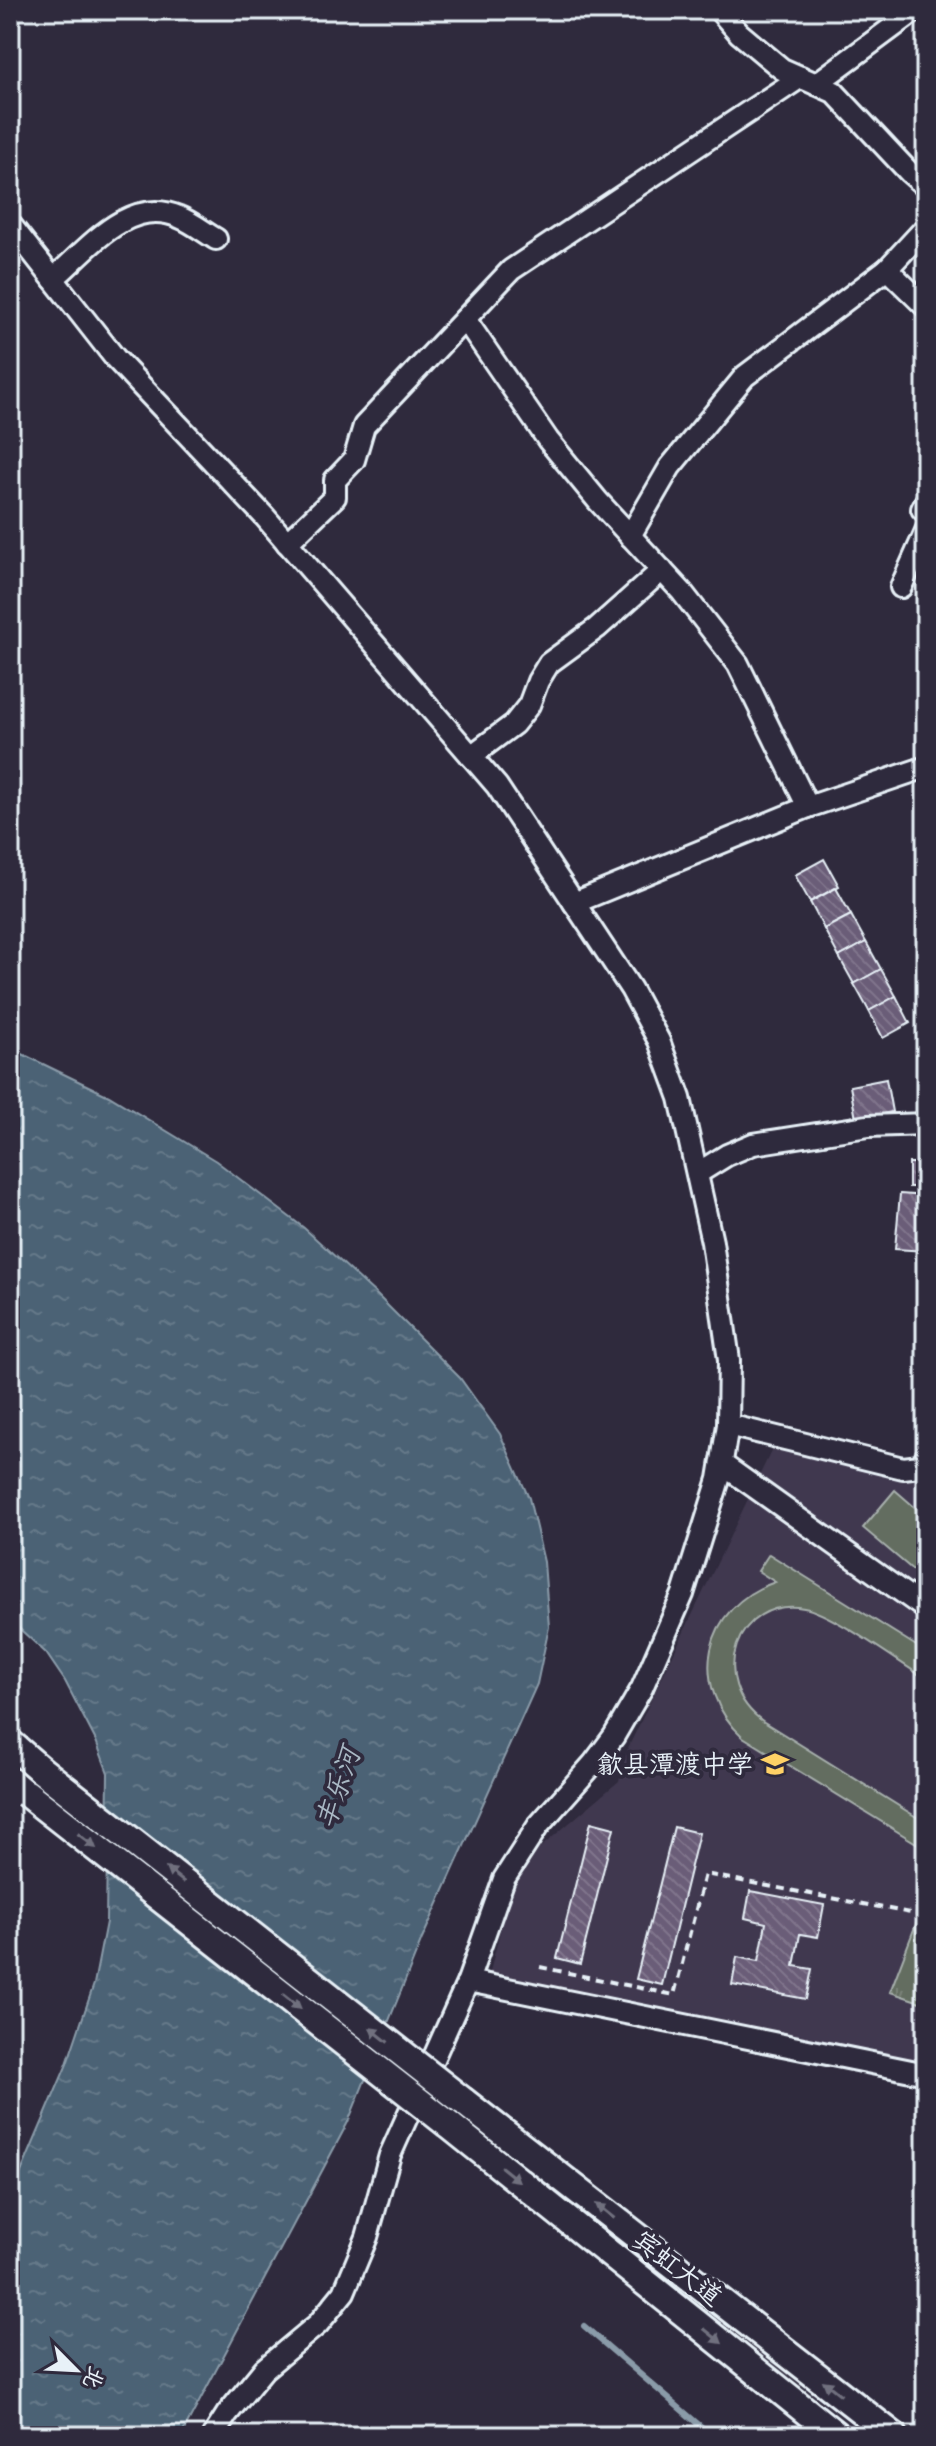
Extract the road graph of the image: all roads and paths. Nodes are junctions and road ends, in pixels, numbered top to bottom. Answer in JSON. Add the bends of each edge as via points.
{"nodes":[{"id":1,"x":719,"y":10,"type":"edge"},
{"id":2,"x":917,"y":13,"type":"edge"},
{"id":3,"x":808,"y":80,"type":"junction"},
{"id":4,"x":926,"y":187,"type":"edge"},
{"id":5,"x":10,"y":224,"type":"edge"},
{"id":6,"x":926,"y":227,"type":"edge"},
{"id":7,"x":216,"y":239,"type":"dead end"},
{"id":8,"x":887,"y":269,"type":"junction"},
{"id":9,"x":53,"y":279,"type":"junction"},
{"id":10,"x":926,"y":307,"type":"edge"},
{"id":11,"x":465,"y":319,"type":"junction"},
{"id":12,"x":926,"y":501,"type":"edge"},
{"id":13,"x":926,"y":512,"type":"edge"},
{"id":14,"x":926,"y":531,"type":"edge"},
{"id":15,"x":630,"y":536,"type":"junction"},
{"id":16,"x":287,"y":543,"type":"junction"},
{"id":17,"x":662,"y":570,"type":"junction"},
{"id":18,"x":901,"y":587,"type":"dead end"},
{"id":19,"x":471,"y":756,"type":"junction"},
{"id":20,"x":926,"y":767,"type":"edge"},
{"id":21,"x":808,"y":807,"type":"junction"},
{"id":22,"x":574,"y":903,"type":"junction"},
{"id":23,"x":926,"y":1124,"type":"edge"},
{"id":24,"x":698,"y":1173,"type":"junction"},
{"id":25,"x":728,"y":1425,"type":"junction"},
{"id":26,"x":926,"y":1457,"type":"edge"},
{"id":27,"x":722,"y":1464,"type":"junction"},
{"id":28,"x":926,"y":1609,"type":"edge"},
{"id":29,"x":10,"y":1743,"type":"edge"},
{"id":30,"x":18,"y":1787,"type":"edge"},
{"id":31,"x":926,"y":1916,"type":"edge"},
{"id":32,"x":540,"y":1967,"type":"dead end"},
{"id":33,"x":468,"y":1981,"type":"junction"},
{"id":34,"x":926,"y":2074,"type":"edge"},
{"id":35,"x":213,"y":2436,"type":"edge"},
{"id":36,"x":837,"y":2436,"type":"edge"},
{"id":37,"x":894,"y":2436,"type":"edge"}],
"edges":[{"from":1,"to":3,"type":"street","via":[[782,69]]},
{"from":2,"to":3,"type":"street"},
{"from":3,"to":4,"type":"street","via":[[834,92]]},
{"from":3,"to":11,"type":"street","via":[[511,270]]},
{"from":5,"to":9,"type":"street"},
{"from":6,"to":8,"type":"street"},
{"from":7,"to":9,"type":"street","via":[[179,216],[139,214],[115,226]]},
{"from":8,"to":10,"type":"street"},
{"from":8,"to":15,"type":"street","via":[[745,376],[670,467]]},
{"from":9,"to":16,"type":"street","via":[[115,358]]},
{"from":11,"to":15,"type":"street","via":[[548,440]]},
{"from":11,"to":16,"type":"street","via":[[364,426],[354,460],[335,480],[335,497]]},
{"from":12,"to":13,"type":"street"},
{"from":14,"to":18,"type":"street"},
{"from":15,"to":17,"type":"street"},
{"from":16,"to":19,"type":"street"},
{"from":17,"to":19,"type":"street","via":[[549,663],[514,724]]},
{"from":17,"to":21,"type":"street","via":[[738,664]]},
{"from":19,"to":22,"type":"street","via":[[497,786]]},
{"from":20,"to":21,"type":"street"},
{"from":21,"to":22,"type":"street"},
{"from":22,"to":24,"type":"street","via":[[659,1041]]},
{"from":23,"to":24,"type":"street","via":[[868,1126],[753,1144]]},
{"from":24,"to":25,"type":"street","via":[[726,1328]]},
{"from":25,"to":26,"type":"street","via":[[903,1468],[920,1466]]},
{"from":25,"to":27,"type":"street"},
{"from":27,"to":28,"type":"street"},
{"from":27,"to":33,"type":"street","via":[[699,1551],[642,1688],[614,1736],[520,1852],[504,1879]]},
{"from":37,"to":29,"type":"main road","name":"宾虹大道","one_way":true,"bridge":true},
{"from":30,"to":36,"type":"main road","name":"宾虹大道","one_way":true,"bridge":true},
{"from":31,"to":32,"type":"path","via":[[705,1874],[674,1995]]},
{"from":33,"to":34,"type":"street"},
{"from":33,"to":35,"type":"street","via":[[390,2155],[363,2249],[344,2292],[318,2324],[264,2369]]}]}
